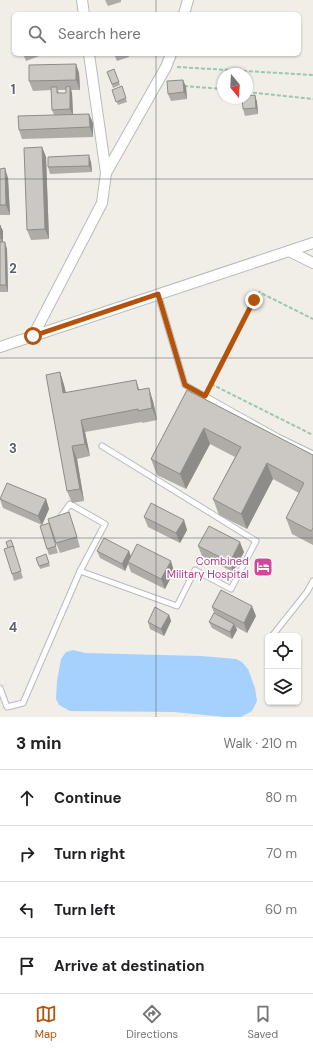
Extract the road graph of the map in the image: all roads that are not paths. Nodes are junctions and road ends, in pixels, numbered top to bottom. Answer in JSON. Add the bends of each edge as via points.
{"nodes":[{"id":1,"x":82,"y":0,"type":"edge"},
{"id":2,"x":188,"y":0,"type":"edge"},
{"id":3,"x":84,"y":12,"type":"edge"},
{"id":4,"x":185,"y":12,"type":"edge"},
{"id":5,"x":89,"y":56,"type":"edge"},
{"id":6,"x":169,"y":56,"type":"edge"},
{"id":7,"x":106,"y":173,"type":"junction"},
{"id":8,"x":313,"y":243,"type":"edge"},
{"id":9,"x":289,"y":251,"type":"junction"},
{"id":10,"x":313,"y":263,"type":"edge"},
{"id":11,"x":158,"y":294,"type":"junction"},
{"id":12,"x":33,"y":336,"type":"junction"},
{"id":13,"x":0,"y":347,"type":"edge"},
{"id":14,"x":102,"y":446,"type":"dead end"},
{"id":15,"x":313,"y":454,"type":"edge"},
{"id":16,"x":55,"y":525,"type":"edge"},
{"id":17,"x":80,"y":571,"type":"junction"},
{"id":18,"x":313,"y":580,"type":"edge"},
{"id":19,"x":274,"y":633,"type":"edge"},
{"id":20,"x":0,"y":688,"type":"edge"}],
"edges":[{"from":1,"to":3,"type":"street"},
{"from":2,"to":4,"type":"street"},
{"from":5,"to":7,"type":"street"},
{"from":6,"to":7,"type":"street","via":[[166,67]]},
{"from":7,"to":12,"type":"street","via":[[102,203]]},
{"from":8,"to":9,"type":"street"},
{"from":9,"to":10,"type":"street"},
{"from":9,"to":11,"type":"street"},
{"from":11,"to":12,"type":"street"},
{"from":11,"to":15,"type":"lane","via":[[185,385]]},
{"from":12,"to":13,"type":"street"},
{"from":14,"to":17,"type":"lane","via":[[256,541],[231,589],[195,570],[177,606]]},
{"from":16,"to":17,"type":"lane","via":[[70,504],[105,524]]},
{"from":17,"to":20,"type":"lane","via":[[22,704],[7,707]]},
{"from":18,"to":19,"type":"lane","via":[[307,592]]}]}
